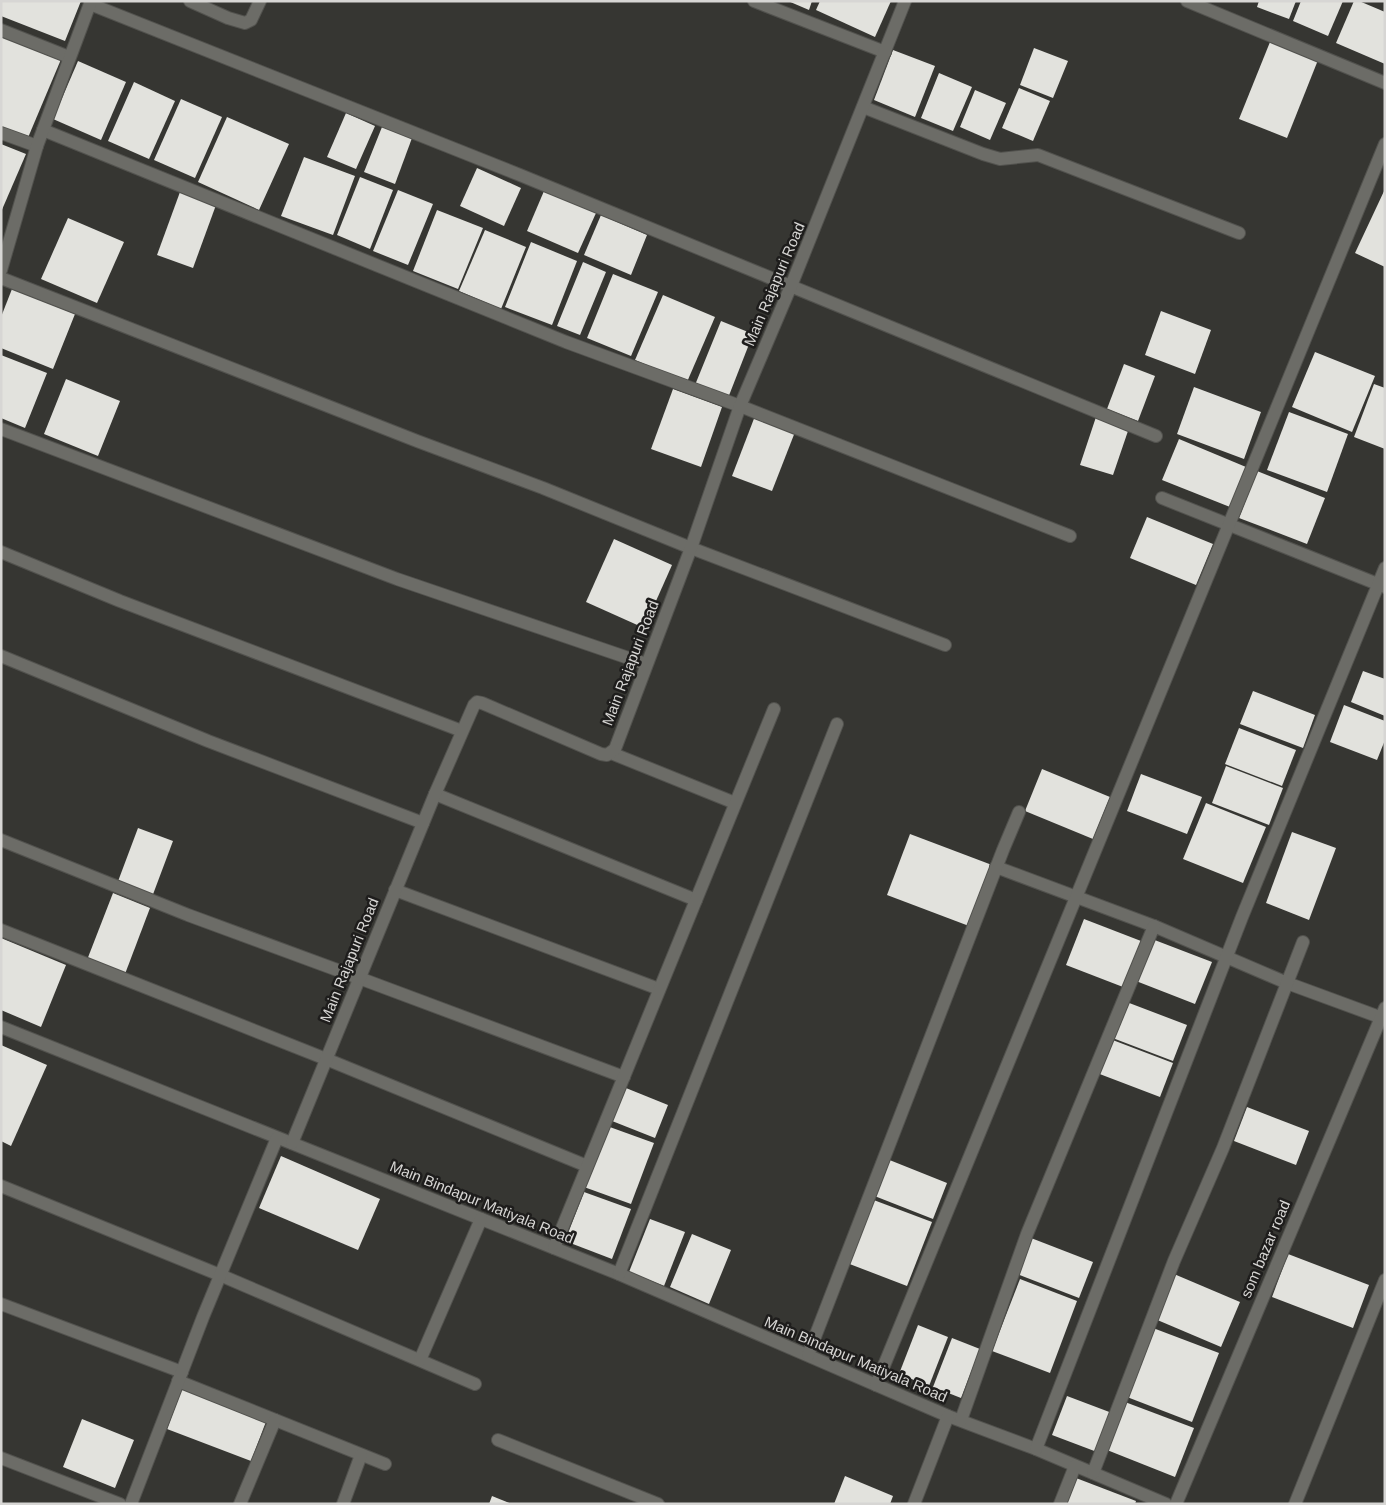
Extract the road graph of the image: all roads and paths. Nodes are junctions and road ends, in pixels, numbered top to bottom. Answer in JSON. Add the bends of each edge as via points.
{"nodes":[{"id":1,"x":190,"y":1,"type":"edge"},
{"id":2,"x":260,"y":1,"type":"edge"},
{"id":3,"x":754,"y":1,"type":"edge"},
{"id":4,"x":905,"y":1,"type":"edge"},
{"id":5,"x":1186,"y":1,"type":"edge"},
{"id":6,"x":91,"y":3,"type":"edge"},
{"id":7,"x":1,"y":30,"type":"edge"},
{"id":8,"x":885,"y":52,"type":"junction"},
{"id":9,"x":69,"y":57,"type":"junction"},
{"id":10,"x":1385,"y":83,"type":"edge"},
{"id":11,"x":863,"y":107,"type":"junction"},
{"id":12,"x":43,"y":130,"type":"junction"},
{"id":13,"x":1,"y":133,"type":"edge"},
{"id":14,"x":1385,"y":144,"type":"edge"},
{"id":15,"x":37,"y":146,"type":"junction"},
{"id":16,"x":1239,"y":233,"type":"dead end"},
{"id":17,"x":1,"y":270,"type":"edge"},
{"id":18,"x":1,"y":278,"type":"edge"},
{"id":19,"x":791,"y":286,"type":"junction"},
{"id":20,"x":740,"y":406,"type":"junction"},
{"id":21,"x":1,"y":429,"type":"edge"},
{"id":22,"x":1156,"y":436,"type":"dead end"},
{"id":23,"x":1162,"y":498,"type":"dead end"},
{"id":24,"x":1230,"y":524,"type":"junction"},
{"id":25,"x":1070,"y":536,"type":"dead end"},
{"id":26,"x":691,"y":548,"type":"junction"},
{"id":27,"x":1,"y":552,"type":"edge"},
{"id":28,"x":1385,"y":568,"type":"edge"},
{"id":29,"x":1381,"y":586,"type":"edge"},
{"id":30,"x":945,"y":645,"type":"dead end"},
{"id":31,"x":1,"y":656,"type":"edge"},
{"id":32,"x":646,"y":664,"type":"junction"},
{"id":33,"x":774,"y":709,"type":"dead end"},
{"id":34,"x":837,"y":724,"type":"dead end"},
{"id":35,"x":462,"y":731,"type":"junction"},
{"id":36,"x":611,"y":753,"type":"junction"},
{"id":37,"x":435,"y":794,"type":"junction"},
{"id":38,"x":736,"y":803,"type":"junction"},
{"id":39,"x":1019,"y":812,"type":"dead end"},
{"id":40,"x":423,"y":823,"type":"junction"},
{"id":41,"x":1,"y":840,"type":"edge"},
{"id":42,"x":996,"y":867,"type":"junction"},
{"id":43,"x":395,"y":890,"type":"junction"},
{"id":44,"x":1077,"y":897,"type":"junction"},
{"id":45,"x":696,"y":900,"type":"junction"},
{"id":46,"x":1154,"y":926,"type":"junction"},
{"id":47,"x":1,"y":930,"type":"edge"},
{"id":48,"x":1303,"y":942,"type":"dead end"},
{"id":49,"x":1227,"y":958,"type":"junction"},
{"id":50,"x":359,"y":978,"type":"junction"},
{"id":51,"x":1287,"y":982,"type":"junction"},
{"id":52,"x":659,"y":989,"type":"junction"},
{"id":53,"x":1383,"y":1015,"type":"edge"},
{"id":54,"x":1,"y":1027,"type":"edge"},
{"id":55,"x":326,"y":1059,"type":"junction"},
{"id":56,"x":624,"y":1077,"type":"junction"},
{"id":57,"x":277,"y":1138,"type":"junction"},
{"id":58,"x":292,"y":1143,"type":"junction"},
{"id":59,"x":587,"y":1166,"type":"junction"},
{"id":60,"x":1,"y":1186,"type":"edge"},
{"id":61,"x":481,"y":1219,"type":"junction"},
{"id":62,"x":554,"y":1248,"type":"junction"},
{"id":63,"x":619,"y":1274,"type":"junction"},
{"id":64,"x":220,"y":1275,"type":"junction"},
{"id":65,"x":1385,"y":1280,"type":"edge"},
{"id":66,"x":1,"y":1304,"type":"edge"},
{"id":67,"x":808,"y":1355,"type":"junction"},
{"id":68,"x":420,"y":1360,"type":"junction"},
{"id":69,"x":180,"y":1376,"type":"junction"},
{"id":70,"x":475,"y":1384,"type":"dead end"},
{"id":71,"x":876,"y":1385,"type":"junction"},
{"id":72,"x":948,"y":1416,"type":"junction"},
{"id":73,"x":275,"y":1420,"type":"junction"},
{"id":74,"x":961,"y":1420,"type":"junction"},
{"id":75,"x":498,"y":1440,"type":"dead end"},
{"id":76,"x":1036,"y":1449,"type":"junction"},
{"id":77,"x":361,"y":1455,"type":"junction"},
{"id":78,"x":1,"y":1458,"type":"edge"},
{"id":79,"x":386,"y":1464,"type":"dead end"},
{"id":80,"x":1076,"y":1466,"type":"junction"},
{"id":81,"x":1093,"y":1473,"type":"junction"},
{"id":82,"x":1144,"y":1500,"type":"edge"},
{"id":83,"x":120,"y":1504,"type":"edge"},
{"id":84,"x":131,"y":1504,"type":"edge"},
{"id":85,"x":240,"y":1504,"type":"edge"},
{"id":86,"x":343,"y":1504,"type":"edge"},
{"id":87,"x":658,"y":1504,"type":"edge"},
{"id":88,"x":914,"y":1504,"type":"edge"},
{"id":89,"x":1060,"y":1504,"type":"edge"},
{"id":90,"x":1166,"y":1504,"type":"edge"},
{"id":91,"x":1176,"y":1504,"type":"edge"},
{"id":92,"x":1295,"y":1504,"type":"edge"}],
"edges":[{"from":1,"to":2,"type":"street","via":[[245,23],[251,20]]},
{"from":3,"to":8,"type":"street"},
{"from":4,"to":8,"type":"street","name":"Main Rajapuri Road"},
{"from":5,"to":10,"type":"street"},
{"from":6,"to":9,"type":"street"},
{"from":6,"to":19,"type":"street"},
{"from":7,"to":9,"type":"street"},
{"from":8,"to":11,"type":"street","name":"Main Rajapuri Road"},
{"from":9,"to":12,"type":"street"},
{"from":11,"to":16,"type":"street","via":[[1000,159],[1038,155]]},
{"from":11,"to":19,"type":"street","name":"Main Rajapuri Road"},
{"from":12,"to":15,"type":"street"},
{"from":12,"to":20,"type":"street","via":[[566,342]]},
{"from":13,"to":15,"type":"street"},
{"from":14,"to":24,"type":"street"},
{"from":15,"to":17,"type":"street"},
{"from":18,"to":26,"type":"street"},
{"from":19,"to":20,"type":"street","name":"Main Rajapuri Road"},
{"from":19,"to":22,"type":"street"},
{"from":20,"to":25,"type":"street"},
{"from":20,"to":26,"type":"street","name":"Main Rajapuri Road"},
{"from":21,"to":32,"type":"street","via":[[397,579]]},
{"from":23,"to":24,"type":"street"},
{"from":24,"to":29,"type":"street"},
{"from":24,"to":44,"type":"street"},
{"from":26,"to":30,"type":"street"},
{"from":26,"to":32,"type":"street","name":"Main Rajapuri Road"},
{"from":27,"to":35,"type":"street","via":[[120,601]]},
{"from":28,"to":29,"type":"street"},
{"from":29,"to":49,"type":"street"},
{"from":31,"to":40,"type":"street","via":[[208,741]]},
{"from":32,"to":36,"type":"street","name":"Main Rajapuri Road"},
{"from":33,"to":38,"type":"street"},
{"from":34,"to":63,"type":"street"},
{"from":35,"to":36,"type":"street","name":"Main Rajapuri Road","via":[[477,702],[601,754]]},
{"from":35,"to":37,"type":"street","name":"Main Rajapuri Road"},
{"from":36,"to":38,"type":"street"},
{"from":37,"to":40,"type":"street","name":"Main Rajapuri Road"},
{"from":37,"to":45,"type":"street"},
{"from":38,"to":45,"type":"street"},
{"from":39,"to":42,"type":"street"},
{"from":40,"to":43,"type":"street","name":"Main Rajapuri Road"},
{"from":41,"to":50,"type":"street","via":[[188,915]]},
{"from":42,"to":44,"type":"street"},
{"from":42,"to":67,"type":"street"},
{"from":43,"to":50,"type":"street","name":"Main Rajapuri Road"},
{"from":43,"to":52,"type":"street"},
{"from":44,"to":46,"type":"street"},
{"from":44,"to":71,"type":"street"},
{"from":45,"to":52,"type":"street"},
{"from":46,"to":49,"type":"street"},
{"from":46,"to":74,"type":"street","via":[[1027,1234]]},
{"from":47,"to":55,"type":"street"},
{"from":48,"to":51,"type":"street"},
{"from":49,"to":51,"type":"street"},
{"from":49,"to":76,"type":"street"},
{"from":50,"to":55,"type":"street","name":"Main Rajapuri Road"},
{"from":50,"to":56,"type":"street"},
{"from":51,"to":53,"type":"street"},
{"from":51,"to":81,"type":"street","via":[[1223,1148],[1174,1261]]},
{"from":52,"to":56,"type":"street"},
{"from":53,"to":91,"type":"street","name":"som bazar road"},
{"from":54,"to":57,"type":"street","name":"Main Bindapur Matiyala Road"},
{"from":55,"to":58,"type":"street","name":"Main Rajapuri Road"},
{"from":55,"to":59,"type":"street"},
{"from":56,"to":59,"type":"street"},
{"from":57,"to":58,"type":"street","name":"Main Bindapur Matiyala Road"},
{"from":57,"to":64,"type":"street"},
{"from":58,"to":61,"type":"street","name":"Main Bindapur Matiyala Road"},
{"from":59,"to":62,"type":"street"},
{"from":60,"to":64,"type":"street"},
{"from":61,"to":62,"type":"street","name":"Main Bindapur Matiyala Road"},
{"from":61,"to":68,"type":"street"},
{"from":62,"to":63,"type":"street","name":"Main Bindapur Matiyala Road"},
{"from":63,"to":67,"type":"street","name":"Main Bindapur Matiyala Road"},
{"from":64,"to":68,"type":"street"},
{"from":64,"to":69,"type":"street"},
{"from":65,"to":92,"type":"street"},
{"from":66,"to":69,"type":"street"},
{"from":67,"to":71,"type":"street","name":"Main Bindapur Matiyala Road"},
{"from":68,"to":70,"type":"street"},
{"from":69,"to":73,"type":"street"},
{"from":69,"to":84,"type":"street"},
{"from":71,"to":72,"type":"street","name":"Main Bindapur Matiyala Road"},
{"from":72,"to":74,"type":"street"},
{"from":72,"to":88,"type":"street"},
{"from":73,"to":77,"type":"street"},
{"from":73,"to":85,"type":"street"},
{"from":74,"to":76,"type":"street"},
{"from":75,"to":87,"type":"street"},
{"from":76,"to":80,"type":"street"},
{"from":77,"to":79,"type":"street"},
{"from":77,"to":86,"type":"street"},
{"from":78,"to":83,"type":"street"},
{"from":80,"to":81,"type":"street"},
{"from":80,"to":89,"type":"street"},
{"from":81,"to":82,"type":"street"},
{"from":82,"to":90,"type":"street"}]}
